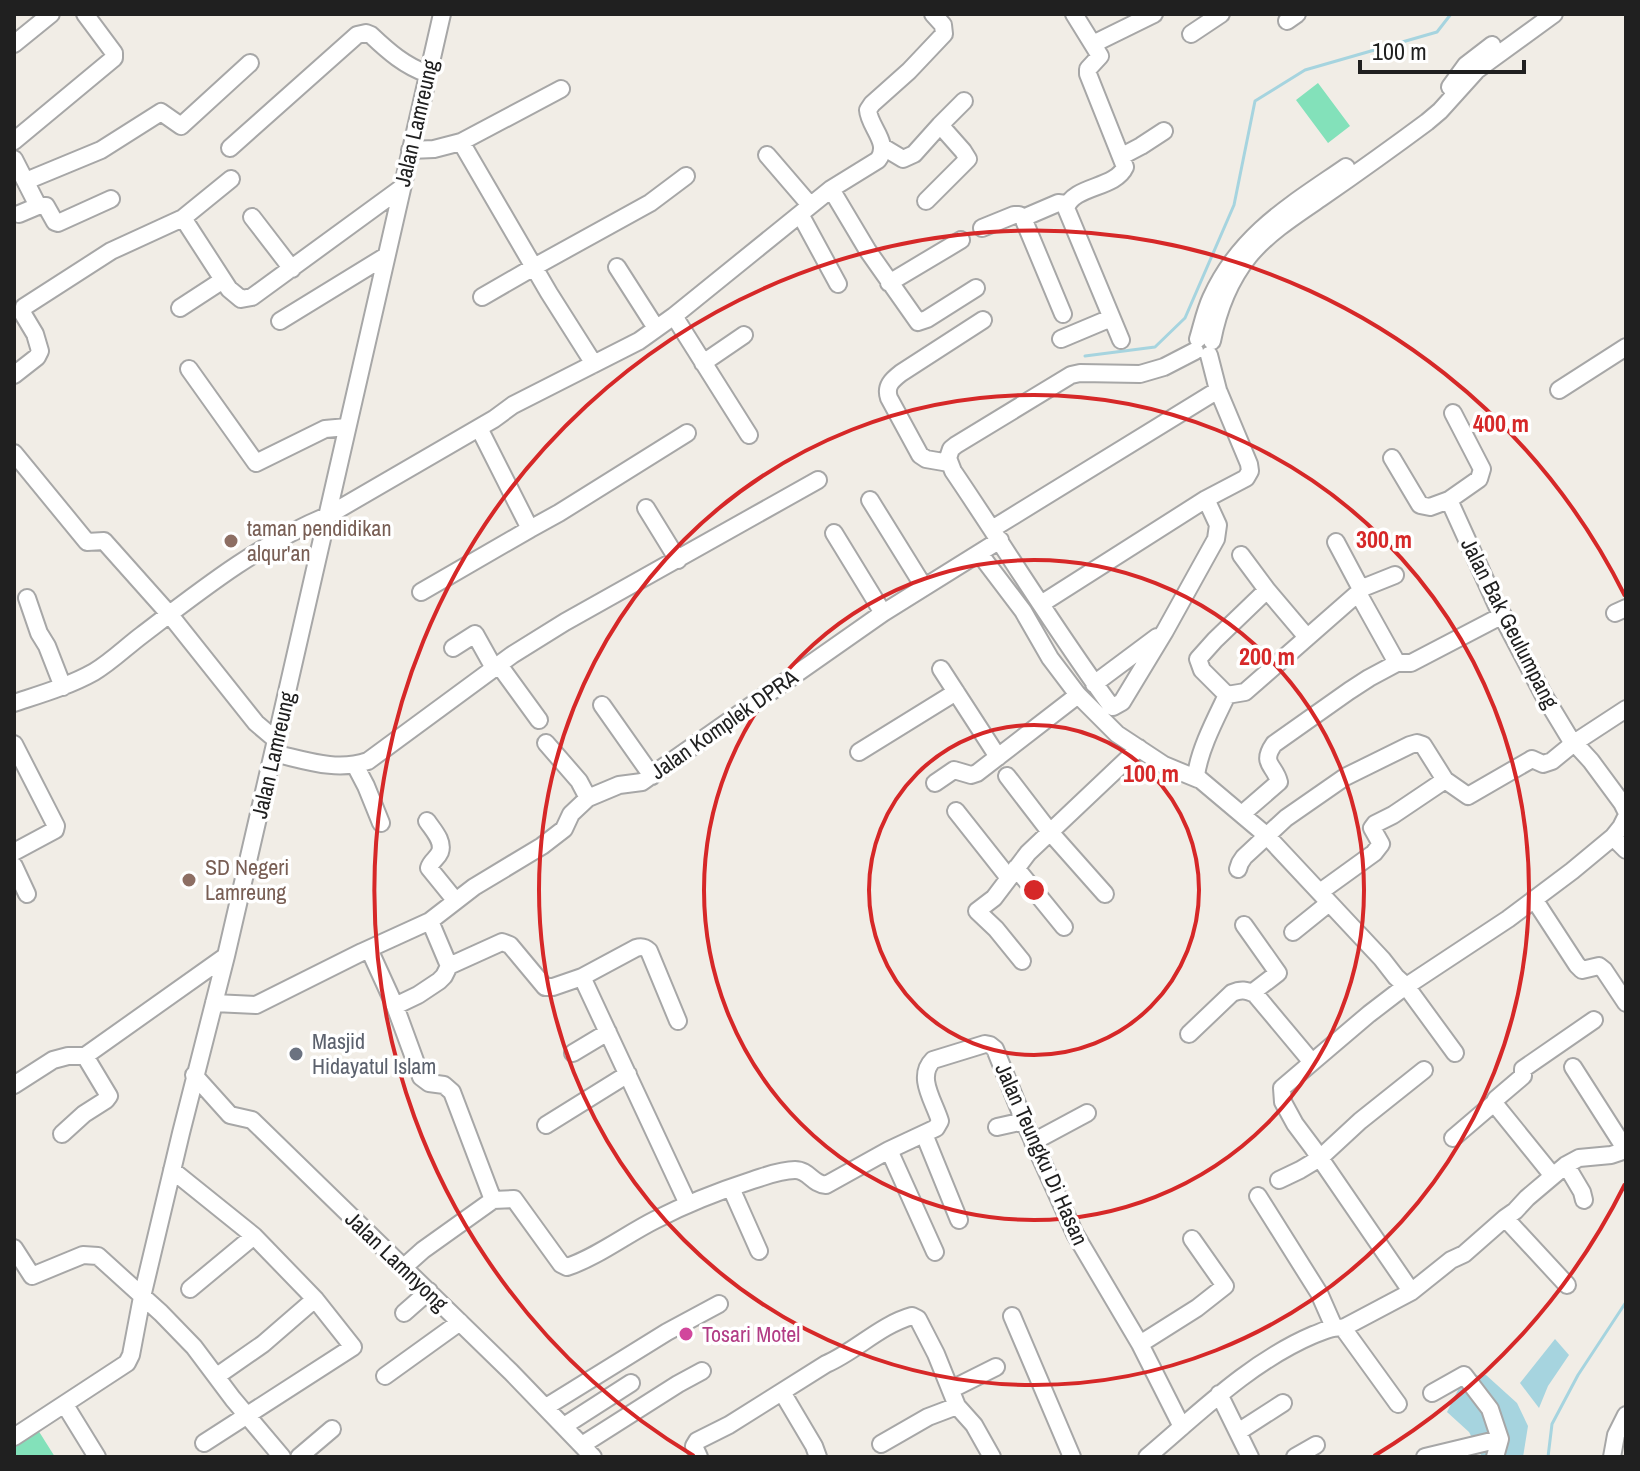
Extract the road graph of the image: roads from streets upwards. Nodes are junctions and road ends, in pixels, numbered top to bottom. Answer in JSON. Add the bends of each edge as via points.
{"nodes":[{"id":1,"x":51,"y":14,"type":"edge"},
{"id":2,"x":85,"y":14,"type":"edge"},
{"id":3,"x":442,"y":14,"type":"edge"},
{"id":4,"x":1074,"y":14,"type":"edge"},
{"id":5,"x":1154,"y":14,"type":"edge"},
{"id":6,"x":1221,"y":14,"type":"edge"},
{"id":7,"x":1535,"y":14,"type":"edge"},
{"id":8,"x":1554,"y":14,"type":"edge"},
{"id":9,"x":940,"y":25,"type":"edge"},
{"id":10,"x":1191,"y":34,"type":"dead end"},
{"id":11,"x":14,"y":44,"type":"edge"},
{"id":12,"x":1093,"y":44,"type":"junction"},
{"id":13,"x":250,"y":63,"type":"dead end"},
{"id":14,"x":428,"y":74,"type":"junction"},
{"id":15,"x":561,"y":89,"type":"dead end"},
{"id":16,"x":964,"y":101,"type":"dead end"},
{"id":17,"x":940,"y":125,"type":"junction"},
{"id":18,"x":1164,"y":131,"type":"dead end"},
{"id":19,"x":1397,"y":138,"type":"junction"},
{"id":20,"x":15,"y":139,"type":"edge"},
{"id":21,"x":461,"y":142,"type":"junction"},
{"id":22,"x":883,"y":147,"type":"junction"},
{"id":23,"x":230,"y":148,"type":"dead end"},
{"id":24,"x":410,"y":150,"type":"junction"},
{"id":25,"x":767,"y":155,"type":"dead end"},
{"id":26,"x":1122,"y":156,"type":"junction"},
{"id":27,"x":14,"y":159,"type":"edge"},
{"id":28,"x":686,"y":176,"type":"dead end"},
{"id":29,"x":231,"y":179,"type":"dead end"},
{"id":30,"x":26,"y":181,"type":"junction"},
{"id":31,"x":400,"y":189,"type":"junction"},
{"id":32,"x":831,"y":189,"type":"junction"},
{"id":33,"x":111,"y":199,"type":"dead end"},
{"id":34,"x":926,"y":201,"type":"dead end"},
{"id":35,"x":1066,"y":204,"type":"junction"},
{"id":36,"x":38,"y":206,"type":"junction"},
{"id":37,"x":805,"y":209,"type":"junction"},
{"id":38,"x":19,"y":214,"type":"dead end"},
{"id":39,"x":252,"y":217,"type":"dead end"},
{"id":40,"x":183,"y":218,"type":"junction"},
{"id":41,"x":1023,"y":218,"type":"junction"},
{"id":42,"x":982,"y":228,"type":"dead end"},
{"id":43,"x":961,"y":240,"type":"dead end"},
{"id":44,"x":386,"y":256,"type":"junction"},
{"id":45,"x":534,"y":267,"type":"junction"},
{"id":46,"x":617,"y":267,"type":"dead end"},
{"id":47,"x":292,"y":269,"type":"junction"},
{"id":48,"x":223,"y":280,"type":"junction"},
{"id":49,"x":889,"y":283,"type":"junction"},
{"id":50,"x":838,"y":284,"type":"dead end"},
{"id":51,"x":976,"y":288,"type":"dead end"},
{"id":52,"x":482,"y":297,"type":"dead end"},
{"id":53,"x":180,"y":308,"type":"dead end"},
{"id":54,"x":1063,"y":314,"type":"dead end"},
{"id":55,"x":674,"y":316,"type":"junction"},
{"id":56,"x":1111,"y":318,"type":"junction"},
{"id":57,"x":983,"y":320,"type":"dead end"},
{"id":58,"x":280,"y":321,"type":"dead end"},
{"id":59,"x":656,"y":328,"type":"junction"},
{"id":60,"x":744,"y":335,"type":"dead end"},
{"id":61,"x":1061,"y":339,"type":"dead end"},
{"id":62,"x":1121,"y":340,"type":"dead end"},
{"id":63,"x":1204,"y":347,"type":"junction"},
{"id":64,"x":1626,"y":347,"type":"edge"},
{"id":65,"x":703,"y":363,"type":"junction"},
{"id":66,"x":594,"y":364,"type":"junction"},
{"id":67,"x":189,"y":369,"type":"dead end"},
{"id":68,"x":14,"y":375,"type":"edge"},
{"id":69,"x":1218,"y":390,"type":"junction"},
{"id":70,"x":1559,"y":390,"type":"dead end"},
{"id":71,"x":1453,"y":413,"type":"dead end"},
{"id":72,"x":347,"y":427,"type":"junction"},
{"id":73,"x":479,"y":428,"type":"junction"},
{"id":74,"x":687,"y":433,"type":"dead end"},
{"id":75,"x":749,"y":435,"type":"dead end"},
{"id":76,"x":14,"y":453,"type":"edge"},
{"id":77,"x":1392,"y":458,"type":"dead end"},
{"id":78,"x":949,"y":463,"type":"junction"},
{"id":79,"x":818,"y":480,"type":"dead end"},
{"id":80,"x":1206,"y":499,"type":"junction"},
{"id":81,"x":870,"y":500,"type":"dead end"},
{"id":82,"x":1449,"y":500,"type":"junction"},
{"id":83,"x":646,"y":508,"type":"dead end"},
{"id":84,"x":327,"y":516,"type":"junction"},
{"id":85,"x":530,"y":529,"type":"junction"},
{"id":86,"x":834,"y":533,"type":"dead end"},
{"id":87,"x":996,"y":534,"type":"junction"},
{"id":88,"x":1336,"y":542,"type":"dead end"},
{"id":89,"x":979,"y":553,"type":"junction"},
{"id":90,"x":1241,"y":555,"type":"dead end"},
{"id":91,"x":678,"y":560,"type":"junction"},
{"id":92,"x":1395,"y":575,"type":"dead end"},
{"id":93,"x":924,"y":587,"type":"junction"},
{"id":94,"x":1267,"y":590,"type":"junction"},
{"id":95,"x":1360,"y":591,"type":"junction"},
{"id":96,"x":421,"y":592,"type":"dead end"},
{"id":97,"x":27,"y":598,"type":"dead end"},
{"id":98,"x":1041,"y":604,"type":"junction"},
{"id":99,"x":883,"y":613,"type":"junction"},
{"id":100,"x":170,"y":615,"type":"junction"},
{"id":101,"x":1503,"y":615,"type":"junction"},
{"id":102,"x":1165,"y":631,"type":"junction"},
{"id":103,"x":1306,"y":636,"type":"junction"},
{"id":104,"x":453,"y":648,"type":"dead end"},
{"id":105,"x":1397,"y":663,"type":"junction"},
{"id":106,"x":496,"y":667,"type":"junction"},
{"id":107,"x":941,"y":669,"type":"dead end"},
{"id":108,"x":1094,"y":684,"type":"junction"},
{"id":109,"x":63,"y":687,"type":"junction"},
{"id":110,"x":956,"y":692,"type":"junction"},
{"id":111,"x":1078,"y":695,"type":"junction"},
{"id":112,"x":1227,"y":695,"type":"junction"},
{"id":113,"x":14,"y":703,"type":"edge"},
{"id":114,"x":602,"y":705,"type":"dead end"},
{"id":115,"x":1626,"y":709,"type":"edge"},
{"id":116,"x":539,"y":720,"type":"dead end"},
{"id":117,"x":546,"y":743,"type":"dead end"},
{"id":118,"x":1574,"y":743,"type":"junction"},
{"id":119,"x":14,"y":744,"type":"edge"},
{"id":120,"x":275,"y":746,"type":"junction"},
{"id":121,"x":1139,"y":748,"type":"junction"},
{"id":122,"x":859,"y":752,"type":"dead end"},
{"id":123,"x":998,"y":757,"type":"junction"},
{"id":124,"x":355,"y":765,"type":"junction"},
{"id":125,"x":652,"y":776,"type":"junction"},
{"id":126,"x":1007,"y":776,"type":"dead end"},
{"id":127,"x":1198,"y":779,"type":"junction"},
{"id":128,"x":1445,"y":780,"type":"junction"},
{"id":129,"x":935,"y":783,"type":"dead end"},
{"id":130,"x":588,"y":798,"type":"junction"},
{"id":131,"x":956,"y":811,"type":"dead end"},
{"id":132,"x":1626,"y":811,"type":"edge"},
{"id":133,"x":1242,"y":814,"type":"junction"},
{"id":134,"x":1626,"y":817,"type":"edge"},
{"id":135,"x":427,"y":821,"type":"dead end"},
{"id":136,"x":381,"y":823,"type":"dead end"},
{"id":137,"x":1050,"y":832,"type":"junction"},
{"id":138,"x":1266,"y":835,"type":"junction"},
{"id":139,"x":1613,"y":837,"type":"junction"},
{"id":140,"x":1626,"y":850,"type":"edge"},
{"id":141,"x":14,"y":852,"type":"edge"},
{"id":142,"x":14,"y":866,"type":"edge"},
{"id":143,"x":1238,"y":869,"type":"dead end"},
{"id":144,"x":1012,"y":873,"type":"junction"},
{"id":145,"x":27,"y":894,"type":"dead end"},
{"id":146,"x":1105,"y":894,"type":"dead end"},
{"id":147,"x":1325,"y":898,"type":"junction"},
{"id":148,"x":1534,"y":899,"type":"junction"},
{"id":149,"x":455,"y":900,"type":"junction"},
{"id":150,"x":430,"y":921,"type":"junction"},
{"id":151,"x":1244,"y":925,"type":"dead end"},
{"id":152,"x":1064,"y":927,"type":"dead end"},
{"id":153,"x":1293,"y":932,"type":"dead end"},
{"id":154,"x":369,"y":949,"type":"junction"},
{"id":155,"x":226,"y":956,"type":"junction"},
{"id":156,"x":1022,"y":961,"type":"dead end"},
{"id":157,"x":449,"y":966,"type":"junction"},
{"id":158,"x":582,"y":977,"type":"junction"},
{"id":159,"x":1406,"y":986,"type":"junction"},
{"id":160,"x":1253,"y":992,"type":"junction"},
{"id":161,"x":214,"y":1003,"type":"junction"},
{"id":162,"x":1626,"y":1003,"type":"edge"},
{"id":163,"x":395,"y":1006,"type":"junction"},
{"id":164,"x":1594,"y":1020,"type":"dead end"},
{"id":165,"x":678,"y":1021,"type":"dead end"},
{"id":166,"x":608,"y":1032,"type":"junction"},
{"id":167,"x":1189,"y":1034,"type":"dead end"},
{"id":168,"x":573,"y":1053,"type":"dead end"},
{"id":169,"x":1455,"y":1053,"type":"dead end"},
{"id":170,"x":85,"y":1056,"type":"junction"},
{"id":171,"x":1311,"y":1061,"type":"junction"},
{"id":172,"x":1573,"y":1067,"type":"dead end"},
{"id":173,"x":1424,"y":1070,"type":"dead end"},
{"id":174,"x":628,"y":1074,"type":"junction"},
{"id":175,"x":194,"y":1075,"type":"junction"},
{"id":176,"x":14,"y":1085,"type":"edge"},
{"id":177,"x":1494,"y":1103,"type":"junction"},
{"id":178,"x":1087,"y":1113,"type":"dead end"},
{"id":179,"x":1024,"y":1121,"type":"junction"},
{"id":180,"x":546,"y":1125,"type":"dead end"},
{"id":181,"x":997,"y":1127,"type":"dead end"},
{"id":182,"x":62,"y":1134,"type":"dead end"},
{"id":183,"x":924,"y":1134,"type":"junction"},
{"id":184,"x":1453,"y":1138,"type":"dead end"},
{"id":185,"x":1033,"y":1142,"type":"junction"},
{"id":186,"x":889,"y":1150,"type":"junction"},
{"id":187,"x":1626,"y":1150,"type":"edge"},
{"id":188,"x":1320,"y":1158,"type":"junction"},
{"id":189,"x":172,"y":1170,"type":"junction"},
{"id":190,"x":1560,"y":1170,"type":"junction"},
{"id":191,"x":1279,"y":1180,"type":"dead end"},
{"id":192,"x":731,"y":1188,"type":"junction"},
{"id":193,"x":1258,"y":1196,"type":"dead end"},
{"id":194,"x":493,"y":1200,"type":"junction"},
{"id":195,"x":1584,"y":1200,"type":"dead end"},
{"id":196,"x":688,"y":1204,"type":"junction"},
{"id":197,"x":1505,"y":1218,"type":"junction"},
{"id":198,"x":959,"y":1220,"type":"dead end"},
{"id":199,"x":254,"y":1236,"type":"junction"},
{"id":200,"x":1192,"y":1239,"type":"dead end"},
{"id":201,"x":14,"y":1248,"type":"edge"},
{"id":202,"x":759,"y":1251,"type":"dead end"},
{"id":203,"x":935,"y":1252,"type":"dead end"},
{"id":204,"x":404,"y":1267,"type":"junction"},
{"id":205,"x":1567,"y":1285,"type":"dead end"},
{"id":206,"x":190,"y":1289,"type":"dead end"},
{"id":207,"x":429,"y":1291,"type":"junction"},
{"id":208,"x":1411,"y":1291,"type":"junction"},
{"id":209,"x":142,"y":1297,"type":"junction"},
{"id":210,"x":315,"y":1299,"type":"junction"},
{"id":211,"x":719,"y":1304,"type":"dead end"},
{"id":212,"x":404,"y":1313,"type":"dead end"},
{"id":213,"x":1012,"y":1316,"type":"dead end"},
{"id":214,"x":460,"y":1322,"type":"junction"},
{"id":215,"x":1338,"y":1327,"type":"junction"},
{"id":216,"x":1140,"y":1344,"type":"junction"},
{"id":217,"x":996,"y":1367,"type":"dead end"},
{"id":218,"x":702,"y":1371,"type":"dead end"},
{"id":219,"x":217,"y":1376,"type":"junction"},
{"id":220,"x":385,"y":1376,"type":"dead end"},
{"id":221,"x":631,"y":1383,"type":"dead end"},
{"id":222,"x":952,"y":1389,"type":"junction"},
{"id":223,"x":782,"y":1392,"type":"junction"},
{"id":224,"x":1432,"y":1393,"type":"dead end"},
{"id":225,"x":1219,"y":1394,"type":"junction"},
{"id":226,"x":1283,"y":1403,"type":"dead end"},
{"id":227,"x":1398,"y":1404,"type":"dead end"},
{"id":228,"x":65,"y":1405,"type":"junction"},
{"id":229,"x":957,"y":1406,"type":"junction"},
{"id":230,"x":546,"y":1407,"type":"junction"},
{"id":231,"x":1626,"y":1415,"type":"edge"},
{"id":232,"x":248,"y":1416,"type":"junction"},
{"id":233,"x":564,"y":1426,"type":"junction"},
{"id":234,"x":1182,"y":1427,"type":"junction"},
{"id":235,"x":332,"y":1429,"type":"dead end"},
{"id":236,"x":1238,"y":1432,"type":"junction"},
{"id":237,"x":14,"y":1437,"type":"edge"},
{"id":238,"x":1500,"y":1439,"type":"junction"},
{"id":239,"x":204,"y":1443,"type":"dead end"},
{"id":240,"x":881,"y":1444,"type":"dead end"},
{"id":241,"x":1316,"y":1445,"type":"dead end"},
{"id":242,"x":588,"y":1451,"type":"edge"},
{"id":243,"x":97,"y":1457,"type":"edge"},
{"id":244,"x":282,"y":1457,"type":"edge"},
{"id":245,"x":299,"y":1457,"type":"edge"},
{"id":246,"x":699,"y":1457,"type":"edge"},
{"id":247,"x":818,"y":1457,"type":"edge"},
{"id":248,"x":992,"y":1457,"type":"edge"},
{"id":249,"x":1072,"y":1457,"type":"edge"},
{"id":250,"x":1147,"y":1457,"type":"edge"},
{"id":251,"x":1250,"y":1457,"type":"edge"},
{"id":252,"x":1295,"y":1457,"type":"edge"},
{"id":253,"x":1425,"y":1457,"type":"edge"},
{"id":254,"x":1495,"y":1457,"type":"edge"},
{"id":255,"x":1612,"y":1457,"type":"edge"}],
"edges":[{"from":1,"to":11,"type":"street"},
{"from":2,"to":20,"type":"street","via":[[114,58]]},
{"from":3,"to":14,"type":"street","name":"Jalan Lamreung"},
{"from":4,"to":12,"type":"street"},
{"from":5,"to":12,"type":"street"},
{"from":6,"to":10,"type":"street"},
{"from":7,"to":19,"type":"street","via":[[1466,65]]},
{"from":8,"to":19,"type":"street","via":[[1477,70],[1440,111]]},
{"from":9,"to":22,"type":"street","via":[[909,71],[868,110]]},
{"from":12,"to":26,"type":"street","via":[[1100,56],[1088,74]]},
{"from":13,"to":30,"type":"street","via":[[181,126],[161,112],[101,150]]},
{"from":14,"to":23,"type":"street","via":[[396,58],[371,35],[357,35]]},
{"from":14,"to":24,"type":"street","name":"Jalan Lamreung"},
{"from":15,"to":21,"type":"street"},
{"from":16,"to":17,"type":"street"},
{"from":17,"to":22,"type":"street","via":[[903,159]]},
{"from":17,"to":34,"type":"street","via":[[968,159]]},
{"from":18,"to":26,"type":"street"},
{"from":19,"to":63,"type":"street","via":[[1291,212],[1262,243],[1235,276]]},
{"from":21,"to":24,"type":"street"},
{"from":21,"to":45,"type":"street"},
{"from":22,"to":32,"type":"street","via":[[878,160]]},
{"from":24,"to":31,"type":"street","name":"Jalan Lamreung"},
{"from":25,"to":37,"type":"street"},
{"from":26,"to":35,"type":"street","via":[[1123,173]]},
{"from":27,"to":30,"type":"street"},
{"from":28,"to":45,"type":"street","via":[[650,203]]},
{"from":29,"to":40,"type":"street"},
{"from":30,"to":36,"type":"street"},
{"from":31,"to":44,"type":"street","name":"Jalan Lamreung"},
{"from":31,"to":47,"type":"street"},
{"from":32,"to":37,"type":"street"},
{"from":32,"to":49,"type":"street"},
{"from":33,"to":36,"type":"street","via":[[58,223],[46,206]]},
{"from":35,"to":41,"type":"street"},
{"from":35,"to":56,"type":"street"},
{"from":36,"to":38,"type":"street"},
{"from":37,"to":50,"type":"street"},
{"from":37,"to":55,"type":"street"},
{"from":39,"to":47,"type":"street"},
{"from":40,"to":48,"type":"street"},
{"from":40,"to":68,"type":"street","via":[[111,251],[24,307],[40,351]]},
{"from":41,"to":42,"type":"street","via":[[1014,215]]},
{"from":41,"to":54,"type":"street"},
{"from":43,"to":49,"type":"street"},
{"from":44,"to":58,"type":"street"},
{"from":44,"to":72,"type":"street","name":"Jalan Lamreung"},
{"from":45,"to":52,"type":"street"},
{"from":45,"to":66,"type":"street"},
{"from":46,"to":59,"type":"street"},
{"from":47,"to":48,"type":"street","via":[[246,299],[235,296]]},
{"from":48,"to":53,"type":"street"},
{"from":49,"to":51,"type":"street","via":[[918,322]]},
{"from":55,"to":59,"type":"street"},
{"from":55,"to":65,"type":"street"},
{"from":56,"to":61,"type":"street"},
{"from":56,"to":62,"type":"street"},
{"from":57,"to":78,"type":"street","via":[[889,383],[889,398],[920,455]]},
{"from":59,"to":66,"type":"street"},
{"from":60,"to":65,"type":"street"},
{"from":63,"to":69,"type":"street"},
{"from":63,"to":78,"type":"street","via":[[1140,374],[1071,375],[956,445]]},
{"from":64,"to":70,"type":"street"},
{"from":65,"to":75,"type":"street"},
{"from":66,"to":73,"type":"street","via":[[530,395]]},
{"from":67,"to":72,"type":"street","via":[[256,463],[325,429]]},
{"from":69,"to":80,"type":"street","via":[[1250,471]]},
{"from":69,"to":87,"type":"street","name":"Jalan Komplek DPRA"},
{"from":71,"to":82,"type":"street","via":[[1482,469],[1479,479]]},
{"from":72,"to":84,"type":"street","name":"Jalan Lamreung"},
{"from":73,"to":84,"type":"street"},
{"from":73,"to":85,"type":"street"},
{"from":74,"to":85,"type":"street"},
{"from":76,"to":100,"type":"street","via":[[87,542],[104,541]]},
{"from":77,"to":82,"type":"street","via":[[1420,505]]},
{"from":78,"to":87,"type":"street"},
{"from":79,"to":91,"type":"street"},
{"from":80,"to":98,"type":"street"},
{"from":80,"to":102,"type":"street","via":[[1218,525],[1216,539]]},
{"from":81,"to":93,"type":"street"},
{"from":82,"to":101,"type":"street","name":"Jalan Bak Geulumpang"},
{"from":83,"to":91,"type":"street"},
{"from":84,"to":100,"type":"street","via":[[259,550]]},
{"from":84,"to":120,"type":"street","name":"Jalan Lamreung"},
{"from":85,"to":96,"type":"street"},
{"from":86,"to":99,"type":"street"},
{"from":87,"to":89,"type":"street","name":"Jalan Komplek DPRA"},
{"from":87,"to":98,"type":"street"},
{"from":88,"to":95,"type":"street"},
{"from":89,"to":93,"type":"street","name":"Jalan Komplek DPRA"},
{"from":89,"to":111,"type":"street"},
{"from":90,"to":94,"type":"street"},
{"from":91,"to":106,"type":"street"},
{"from":92,"to":95,"type":"street"},
{"from":93,"to":99,"type":"street","name":"Jalan Komplek DPRA"},
{"from":94,"to":103,"type":"street"},
{"from":94,"to":112,"type":"street","via":[[1198,659]]},
{"from":95,"to":103,"type":"street"},
{"from":95,"to":105,"type":"street"},
{"from":97,"to":109,"type":"street"},
{"from":98,"to":108,"type":"street"},
{"from":99,"to":125,"type":"street","name":"Jalan Komplek DPRA"},
{"from":100,"to":109,"type":"street","via":[[96,670]]},
{"from":100,"to":120,"type":"street"},
{"from":101,"to":105,"type":"street","via":[[1411,663]]},
{"from":101,"to":118,"type":"street","name":"Jalan Bak Geulumpang"},
{"from":102,"to":108,"type":"street"},
{"from":102,"to":108,"type":"street","via":[[1120,704],[1111,706]]},
{"from":103,"to":112,"type":"street","via":[[1245,692]]},
{"from":104,"to":106,"type":"street","via":[[475,634]]},
{"from":105,"to":133,"type":"street","via":[[1274,744],[1268,762],[1279,782]]},
{"from":106,"to":116,"type":"street"},
{"from":106,"to":124,"type":"street","via":[[368,761]]},
{"from":107,"to":110,"type":"street"},
{"from":109,"to":113,"type":"street"},
{"from":110,"to":122,"type":"street"},
{"from":110,"to":123,"type":"street"},
{"from":111,"to":121,"type":"street"},
{"from":111,"to":123,"type":"street"},
{"from":112,"to":127,"type":"street","via":[[1197,768]]},
{"from":114,"to":125,"type":"street"},
{"from":115,"to":118,"type":"street"},
{"from":117,"to":130,"type":"street"},
{"from":118,"to":128,"type":"street","via":[[1552,761],[1532,759],[1472,795]]},
{"from":118,"to":132,"type":"street","name":"Jalan Bak Geulumpang"},
{"from":119,"to":141,"type":"street","via":[[56,826]]},
{"from":120,"to":124,"type":"street","via":[[335,766]]},
{"from":120,"to":155,"type":"street","name":"Jalan Lamreung"},
{"from":121,"to":127,"type":"street"},
{"from":121,"to":137,"type":"street"},
{"from":123,"to":129,"type":"street","via":[[977,773],[954,770]]},
{"from":124,"to":136,"type":"street"},
{"from":125,"to":130,"type":"street","name":"Jalan Komplek DPRA"},
{"from":126,"to":137,"type":"street"},
{"from":127,"to":133,"type":"street"},
{"from":128,"to":138,"type":"street","via":[[1417,743],[1345,777]]},
{"from":128,"to":147,"type":"street","via":[[1375,824],[1372,828],[1381,844]]},
{"from":130,"to":149,"type":"street","via":[[564,829],[542,846]]},
{"from":131,"to":144,"type":"street"},
{"from":133,"to":138,"type":"street"},
{"from":134,"to":139,"type":"street"},
{"from":135,"to":149,"type":"street","via":[[441,842],[429,868]]},
{"from":137,"to":144,"type":"street"},
{"from":137,"to":146,"type":"street"},
{"from":138,"to":143,"type":"street"},
{"from":138,"to":147,"type":"street"},
{"from":139,"to":140,"type":"street"},
{"from":139,"to":148,"type":"street"},
{"from":142,"to":145,"type":"street"},
{"from":144,"to":152,"type":"street"},
{"from":144,"to":156,"type":"street","via":[[977,911]]},
{"from":147,"to":153,"type":"street"},
{"from":147,"to":159,"type":"street"},
{"from":148,"to":159,"type":"street"},
{"from":148,"to":162,"type":"street","via":[[1577,965],[1582,970],[1599,966]]},
{"from":149,"to":150,"type":"street"},
{"from":150,"to":154,"type":"street"},
{"from":150,"to":157,"type":"street"},
{"from":151,"to":160,"type":"street","via":[[1278,973]]},
{"from":154,"to":161,"type":"street","via":[[256,1005]]},
{"from":154,"to":163,"type":"street"},
{"from":155,"to":161,"type":"street","name":"Jalan Lamreung"},
{"from":155,"to":170,"type":"street"},
{"from":157,"to":158,"type":"street","via":[[502,942],[545,987]]},
{"from":157,"to":163,"type":"street","via":[[439,981]]},
{"from":158,"to":165,"type":"street","via":[[642,946],[649,951]]},
{"from":158,"to":166,"type":"street"},
{"from":159,"to":169,"type":"street"},
{"from":159,"to":171,"type":"street"},
{"from":160,"to":167,"type":"street","via":[[1232,993]]},
{"from":160,"to":171,"type":"street"},
{"from":161,"to":175,"type":"street","name":"Jalan Lamreung"},
{"from":163,"to":194,"type":"street","via":[[421,1077],[452,1092]]},
{"from":164,"to":177,"type":"street","via":[[1523,1069],[1523,1076]]},
{"from":166,"to":168,"type":"street"},
{"from":166,"to":174,"type":"street"},
{"from":170,"to":176,"type":"street","via":[[53,1060]]},
{"from":170,"to":182,"type":"street","via":[[109,1096]]},
{"from":171,"to":188,"type":"street","via":[[1282,1088],[1283,1102]]},
{"from":172,"to":187,"type":"street"},
{"from":173,"to":188,"type":"street"},
{"from":174,"to":180,"type":"street"},
{"from":174,"to":196,"type":"street"},
{"from":175,"to":189,"type":"street","name":"Jalan Lamreung"},
{"from":175,"to":204,"type":"street","name":"Jalan Lamnyong","via":[[230,1115],[252,1120]]},
{"from":177,"to":184,"type":"street"},
{"from":177,"to":190,"type":"street"},
{"from":178,"to":185,"type":"street"},
{"from":179,"to":181,"type":"street"},
{"from":179,"to":183,"type":"street","name":"Jalan Teungku Di Hasan","via":[[995,1049],[985,1044],[927,1066],[940,1121]]},
{"from":179,"to":185,"type":"street","name":"Jalan Teungku Di Hasan"},
{"from":183,"to":186,"type":"street"},
{"from":183,"to":198,"type":"street"},
{"from":185,"to":216,"type":"street","name":"Jalan Teungku Di Hasan","via":[[1075,1234]]},
{"from":186,"to":192,"type":"street","via":[[826,1185],[804,1171],[790,1170]]},
{"from":186,"to":203,"type":"street"},
{"from":187,"to":190,"type":"street","via":[[1579,1158]]},
{"from":188,"to":191,"type":"street"},
{"from":188,"to":208,"type":"street"},
{"from":189,"to":199,"type":"street"},
{"from":189,"to":209,"type":"street","name":"Jalan Lamreung"},
{"from":190,"to":195,"type":"street"},
{"from":190,"to":197,"type":"street"},
{"from":192,"to":196,"type":"street"},
{"from":192,"to":202,"type":"street"},
{"from":193,"to":215,"type":"street"},
{"from":194,"to":196,"type":"street","via":[[514,1199],[567,1267]]},
{"from":194,"to":204,"type":"street"},
{"from":197,"to":205,"type":"street"},
{"from":197,"to":208,"type":"street"},
{"from":199,"to":206,"type":"street"},
{"from":199,"to":210,"type":"street"},
{"from":200,"to":216,"type":"street","via":[[1225,1286]]},
{"from":201,"to":209,"type":"street","via":[[32,1276],[83,1255],[98,1256]]},
{"from":204,"to":207,"type":"street","name":"Jalan Lamnyong"},
{"from":207,"to":212,"type":"street"},
{"from":207,"to":214,"type":"street","name":"Jalan Lamnyong"},
{"from":208,"to":215,"type":"street"},
{"from":209,"to":219,"type":"street"},
{"from":209,"to":228,"type":"street","name":"Jalan Lamreung","via":[[127,1363]]},
{"from":210,"to":219,"type":"street"},
{"from":210,"to":232,"type":"street","via":[[353,1347]]},
{"from":211,"to":230,"type":"street"},
{"from":213,"to":249,"type":"street"},
{"from":214,"to":220,"type":"street"},
{"from":214,"to":230,"type":"street","name":"Jalan Lamnyong"},
{"from":215,"to":225,"type":"street","via":[[1301,1340]]},
{"from":215,"to":227,"type":"street"},
{"from":216,"to":234,"type":"street","name":"Jalan Teungku Di Hasan"},
{"from":217,"to":222,"type":"street"},
{"from":218,"to":242,"type":"street"},
{"from":219,"to":232,"type":"street"},
{"from":221,"to":233,"type":"street"},
{"from":222,"to":223,"type":"street","via":[[912,1316],[892,1323]]},
{"from":222,"to":229,"type":"street"},
{"from":223,"to":246,"type":"street","via":[[697,1441]]},
{"from":223,"to":247,"type":"street"},
{"from":224,"to":238,"type":"street","via":[[1464,1375],[1490,1409]]},
{"from":225,"to":234,"type":"street"},
{"from":225,"to":236,"type":"street"},
{"from":226,"to":236,"type":"street"},
{"from":228,"to":237,"type":"street","name":"Jalan Lamreung"},
{"from":228,"to":243,"type":"street"},
{"from":229,"to":240,"type":"street"},
{"from":229,"to":248,"type":"street"},
{"from":230,"to":233,"type":"street","name":"Jalan Lamnyong"},
{"from":231,"to":255,"type":"street"},
{"from":232,"to":239,"type":"street"},
{"from":232,"to":244,"type":"street"},
{"from":233,"to":242,"type":"street","name":"Jalan Lamnyong"},
{"from":234,"to":250,"type":"street"},
{"from":235,"to":245,"type":"street"},
{"from":236,"to":251,"type":"street"},
{"from":238,"to":253,"type":"street"},
{"from":238,"to":254,"type":"street"},
{"from":241,"to":252,"type":"street"}]}
